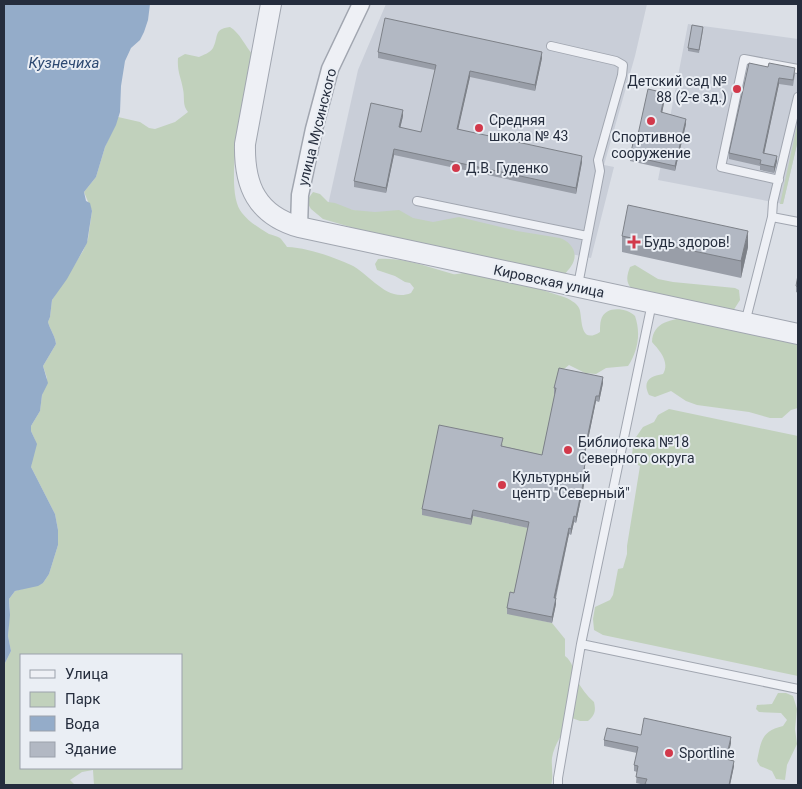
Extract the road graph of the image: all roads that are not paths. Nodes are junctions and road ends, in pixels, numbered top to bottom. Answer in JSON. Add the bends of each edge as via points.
{"nodes":[{"id":1,"x":272,"y":4,"type":"edge"},
{"id":2,"x":361,"y":4,"type":"edge"},
{"id":3,"x":551,"y":46,"type":"dead end"},
{"id":4,"x":798,"y":69,"type":"edge"},
{"id":5,"x":798,"y":97,"type":"edge"},
{"id":6,"x":779,"y":180,"type":"junction"},
{"id":7,"x":417,"y":201,"type":"dead end"},
{"id":8,"x":772,"y":218,"type":"junction"},
{"id":9,"x":798,"y":222,"type":"edge"},
{"id":10,"x":299,"y":227,"type":"junction"},
{"id":11,"x":587,"y":236,"type":"junction"},
{"id":12,"x":577,"y":287,"type":"junction"},
{"id":13,"x":652,"y":303,"type":"junction"},
{"id":14,"x":744,"y":323,"type":"junction"},
{"id":15,"x":798,"y":334,"type":"edge"},
{"id":16,"x":581,"y":644,"type":"junction"},
{"id":17,"x":798,"y":689,"type":"edge"},
{"id":18,"x":558,"y":785,"type":"edge"}],
"edges":[{"from":1,"to":10,"type":"street","name":"Кировская улица","via":[[245,144],[246,172],[251,188],[265,210],[275,218]]},
{"from":2,"to":10,"type":"street","name":"улица Мусинского","via":[[330,69],[300,195]]},
{"from":3,"to":11,"type":"lane","via":[[616,61],[623,66],[598,160],[600,171]]},
{"from":4,"to":6,"type":"lane","via":[[744,59],[721,167]]},
{"from":5,"to":6,"type":"lane"},
{"from":6,"to":8,"type":"lane"},
{"from":7,"to":11,"type":"lane"},
{"from":8,"to":9,"type":"lane"},
{"from":8,"to":14,"type":"lane"},
{"from":10,"to":12,"type":"street","name":"Кировская улица"},
{"from":11,"to":12,"type":"lane"},
{"from":12,"to":13,"type":"street","name":"Кировская улица"},
{"from":13,"to":14,"type":"street","name":"Кировская улица"},
{"from":13,"to":16,"type":"lane"},
{"from":14,"to":15,"type":"street","name":"Кировская улица"},
{"from":16,"to":17,"type":"lane"},
{"from":16,"to":18,"type":"lane"}]}
